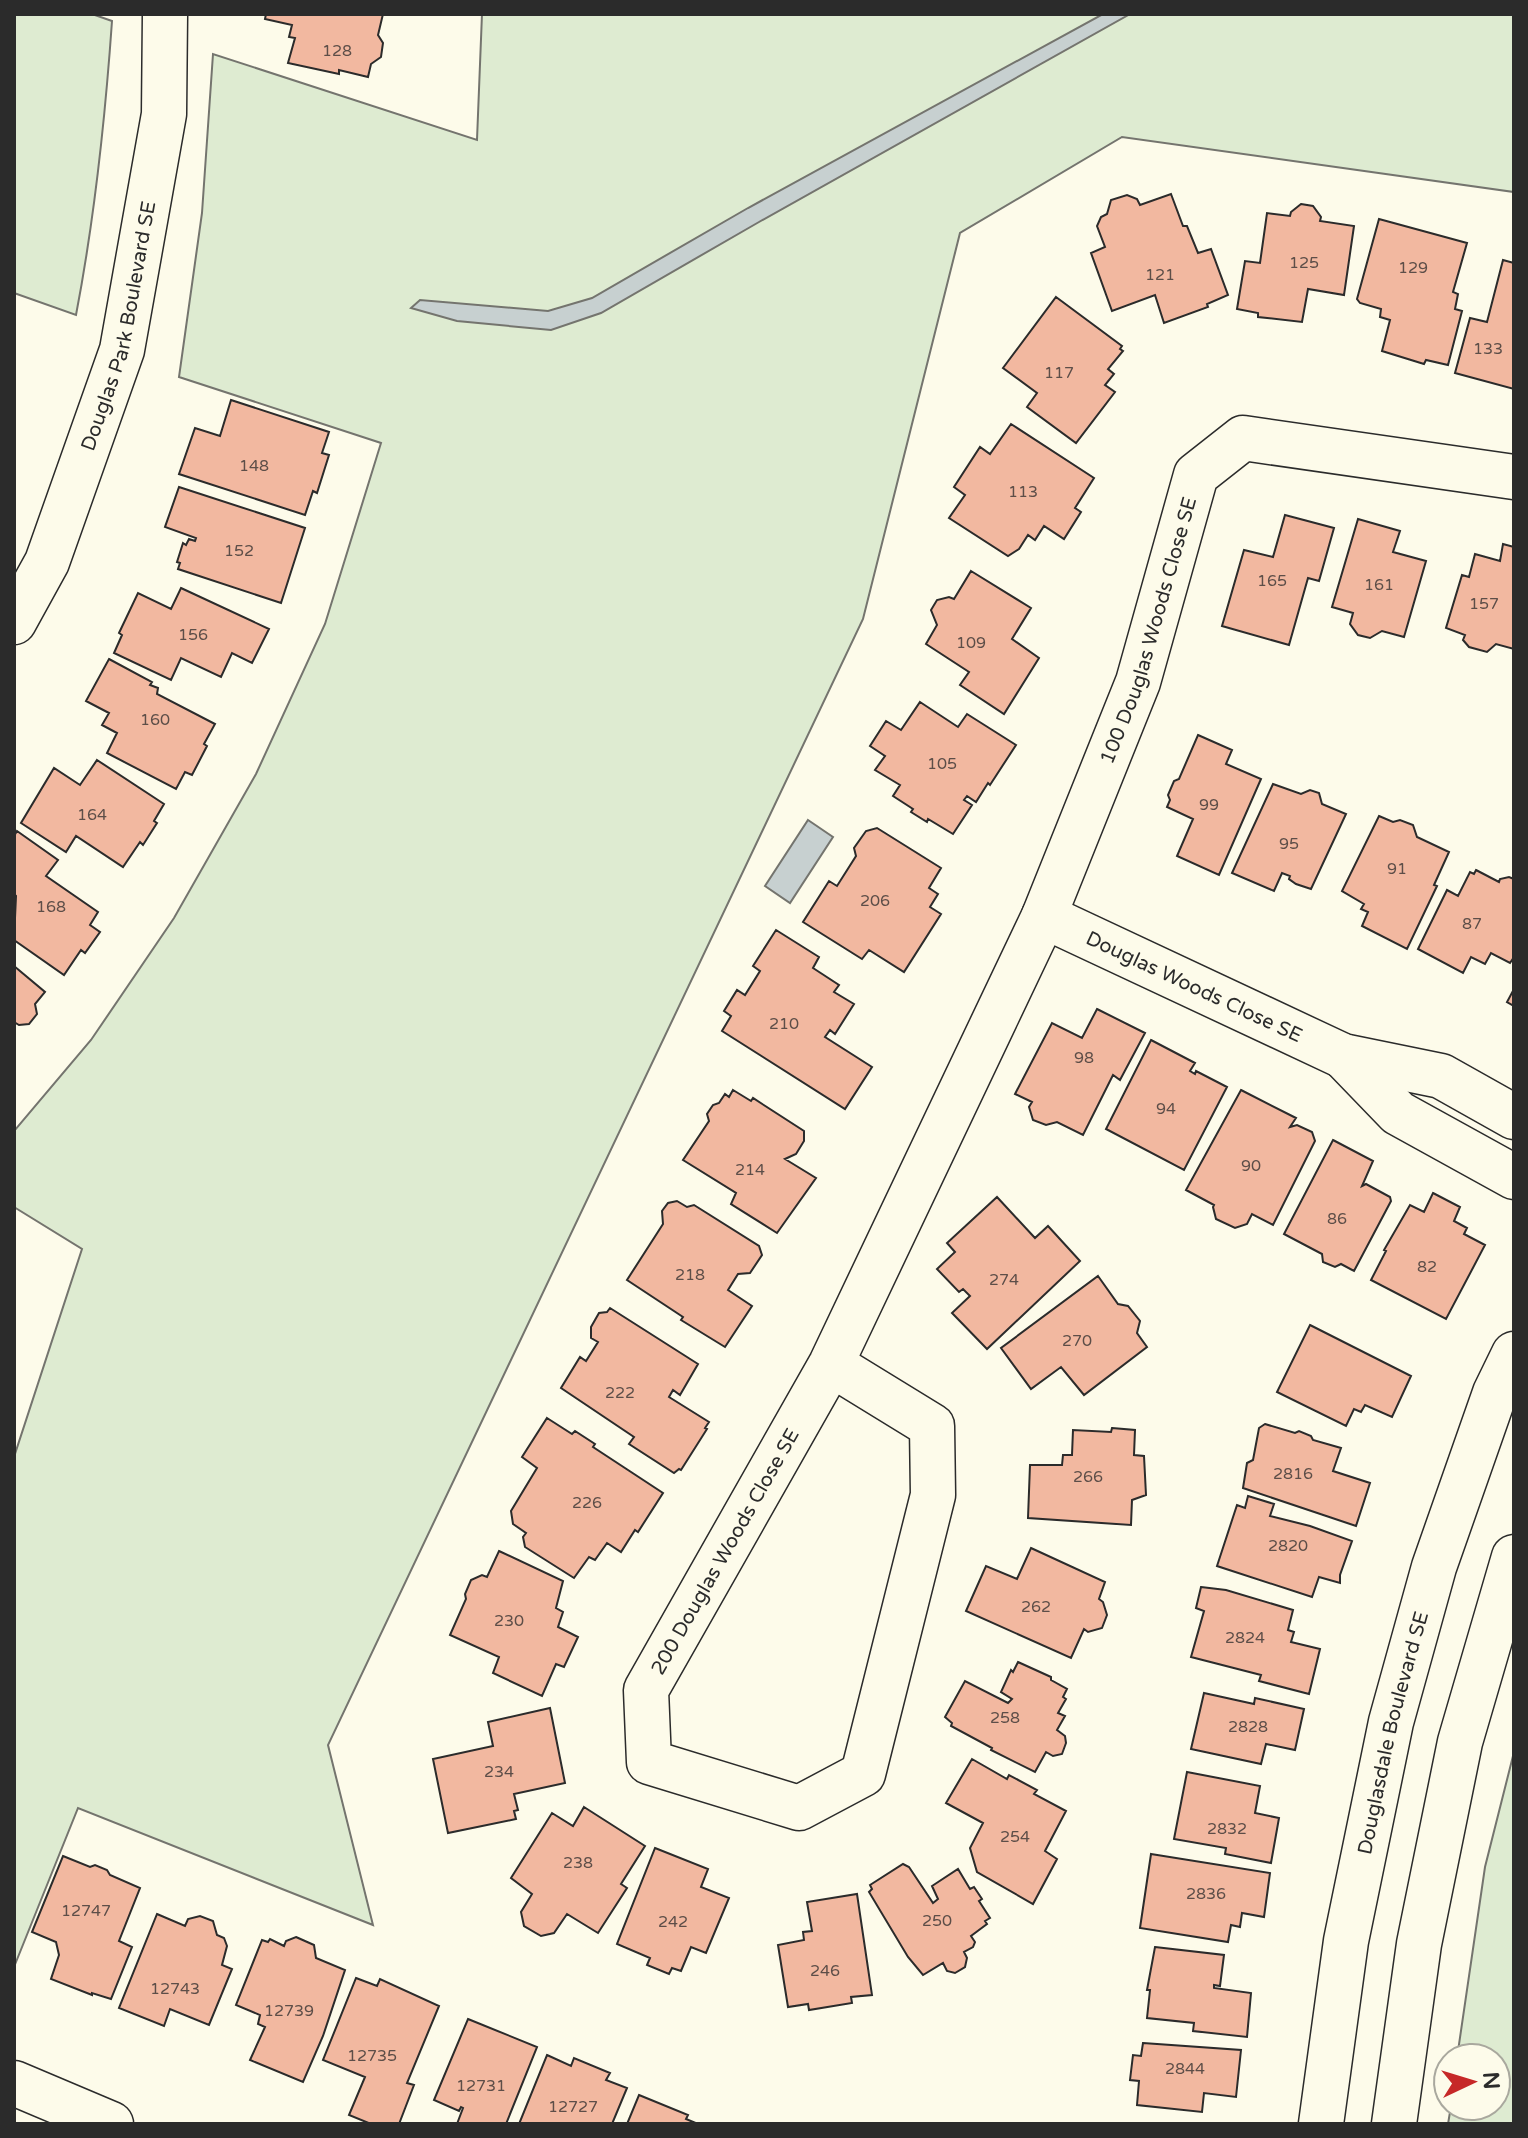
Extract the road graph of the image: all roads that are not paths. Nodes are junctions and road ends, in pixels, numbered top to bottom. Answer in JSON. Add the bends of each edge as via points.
{"nodes":[{"id":1,"x":165,"y":14,"type":"edge"},
{"id":2,"x":1514,"y":477,"type":"edge"},
{"id":3,"x":14,"y":622,"type":"edge"},
{"id":4,"x":1044,"y":916,"type":"junction"},
{"id":5,"x":1343,"y":1056,"type":"junction"},
{"id":6,"x":1514,"y":1117,"type":"edge"},
{"id":7,"x":1514,"y":1177,"type":"edge"},
{"id":8,"x":1514,"y":1354,"type":"edge"},
{"id":9,"x":831,"y":1364,"type":"junction"},
{"id":10,"x":1514,"y":1557,"type":"edge"},
{"id":11,"x":14,"y":2083,"type":"edge"},
{"id":12,"x":91,"y":2120,"type":"edge"},
{"id":13,"x":1321,"y":2124,"type":"edge"},
{"id":14,"x":1394,"y":2124,"type":"edge"}],
"edges":[{"from":1,"to":3,"type":"street","name":"Douglas Park Boulevard SE","via":[[164,114],[122,350],[47,562]]},
{"from":2,"to":4,"type":"street","name":"100 Douglas Woods Close SE","via":[[1243,438],[1196,475],[1138,682]]},
{"from":4,"to":5,"type":"street","name":"Douglas Woods Close SE"},
{"from":4,"to":9,"type":"street","name":"200 Douglas Woods Close SE"},
{"from":5,"to":6,"type":"street","name":"Douglas Woods Close SE","via":[[1441,1076]]},
{"from":5,"to":7,"type":"street","name":"Douglas Woods Close SE","via":[[1398,1113]]},
{"from":8,"to":13,"type":"street","name":"Douglasdale Boulevard SE","via":[[1495,1393],[1434,1567],[1391,1722],[1346,1941]]},
{"from":9,"to":9,"type":"street","name":"200 Douglas Woods Close SE","via":[[646,1690],[649,1762],[799,1808],[863,1774],[933,1495],[932,1426]]},
{"from":10,"to":14,"type":"street","via":[[1460,1742],[1419,1944]]},
{"from":11,"to":12,"type":"street"}]}
